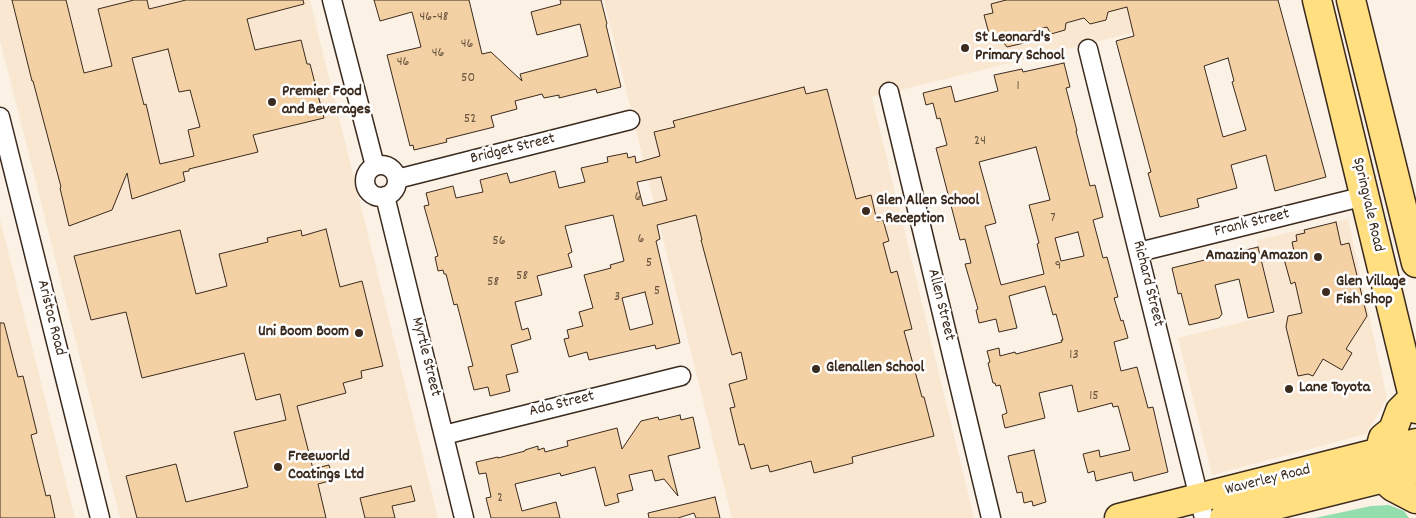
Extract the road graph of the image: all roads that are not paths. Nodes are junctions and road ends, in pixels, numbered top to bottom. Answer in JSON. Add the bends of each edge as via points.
{"nodes":[{"id":1,"x":332,"y":0,"type":"edge"},
{"id":2,"x":1317,"y":0,"type":"edge"},
{"id":3,"x":1350,"y":0,"type":"edge"},
{"id":4,"x":1088,"y":49,"type":"dead end"},
{"id":5,"x":1365,"y":60,"type":"junction"},
{"id":6,"x":1335,"y":74,"type":"junction"},
{"id":7,"x":889,"y":92,"type":"dead end"},
{"id":8,"x":0,"y":117,"type":"edge"},
{"id":9,"x":630,"y":120,"type":"dead end"},
{"id":10,"x":375,"y":166,"type":"junction"},
{"id":11,"x":397,"y":179,"type":"junction"},
{"id":12,"x":385,"y":196,"type":"junction"},
{"id":13,"x":1365,"y":196,"type":"junction"},
{"id":14,"x":1139,"y":252,"type":"junction"},
{"id":15,"x":1416,"y":263,"type":"edge"},
{"id":16,"x":681,"y":376,"type":"dead end"},
{"id":17,"x":1415,"y":404,"type":"edge"},
{"id":18,"x":444,"y":435,"type":"junction"},
{"id":19,"x":1416,"y":443,"type":"edge"},
{"id":20,"x":1381,"y":465,"type":"junction"},
{"id":21,"x":1416,"y":470,"type":"edge"},
{"id":22,"x":1416,"y":499,"type":"edge"},
{"id":23,"x":1202,"y":508,"type":"edge"},
{"id":24,"x":100,"y":518,"type":"edge"},
{"id":25,"x":464,"y":518,"type":"edge"},
{"id":26,"x":992,"y":518,"type":"edge"},
{"id":27,"x":1119,"y":518,"type":"edge"},
{"id":28,"x":1224,"y":518,"type":"edge"}],
"edges":[{"from":1,"to":10,"type":"street"},
{"from":2,"to":6,"type":"main road","name":"Springvale Road"},
{"from":3,"to":5,"type":"main road","name":"Springvale Road"},
{"from":4,"to":14,"type":"street","name":"Richard Street"},
{"from":5,"to":6,"type":"main road"},
{"from":5,"to":15,"type":"main road","name":"Springvale Road"},
{"from":6,"to":13,"type":"main road","name":"Springvale Road"},
{"from":7,"to":26,"type":"street","name":"Allen Street"},
{"from":8,"to":24,"type":"street","name":"Aristoc Road"},
{"from":9,"to":11,"type":"street","name":"Bridget Street"},
{"from":10,"to":11,"type":"street","via":[[380,164],[390,168]]},
{"from":10,"to":12,"type":"street","via":[[366,175],[365,186],[374,195]]},
{"from":11,"to":12,"type":"street","via":[[394,190]]},
{"from":12,"to":18,"type":"street","name":"Myrtle Street"},
{"from":13,"to":14,"type":"street","name":"Frank Street"},
{"from":13,"to":17,"type":"main road","name":"Springvale Road"},
{"from":14,"to":23,"type":"street","name":"Richard Street"},
{"from":16,"to":18,"type":"street","name":"Ada Street"},
{"from":17,"to":20,"type":"main road","via":[[1400,411],[1393,430],[1383,438]]},
{"from":18,"to":25,"type":"street","name":"Myrtle Street"},
{"from":19,"to":20,"type":"main road","name":"Waverley Road"},
{"from":20,"to":21,"type":"main road","name":"Waverley Road"},
{"from":20,"to":22,"type":"main road","via":[[1394,486]]},
{"from":20,"to":23,"type":"main road","name":"Waverley Road"},
{"from":20,"to":28,"type":"main road","name":"Waverley Road"},
{"from":23,"to":27,"type":"main road","name":"Waverley Road"}]}
